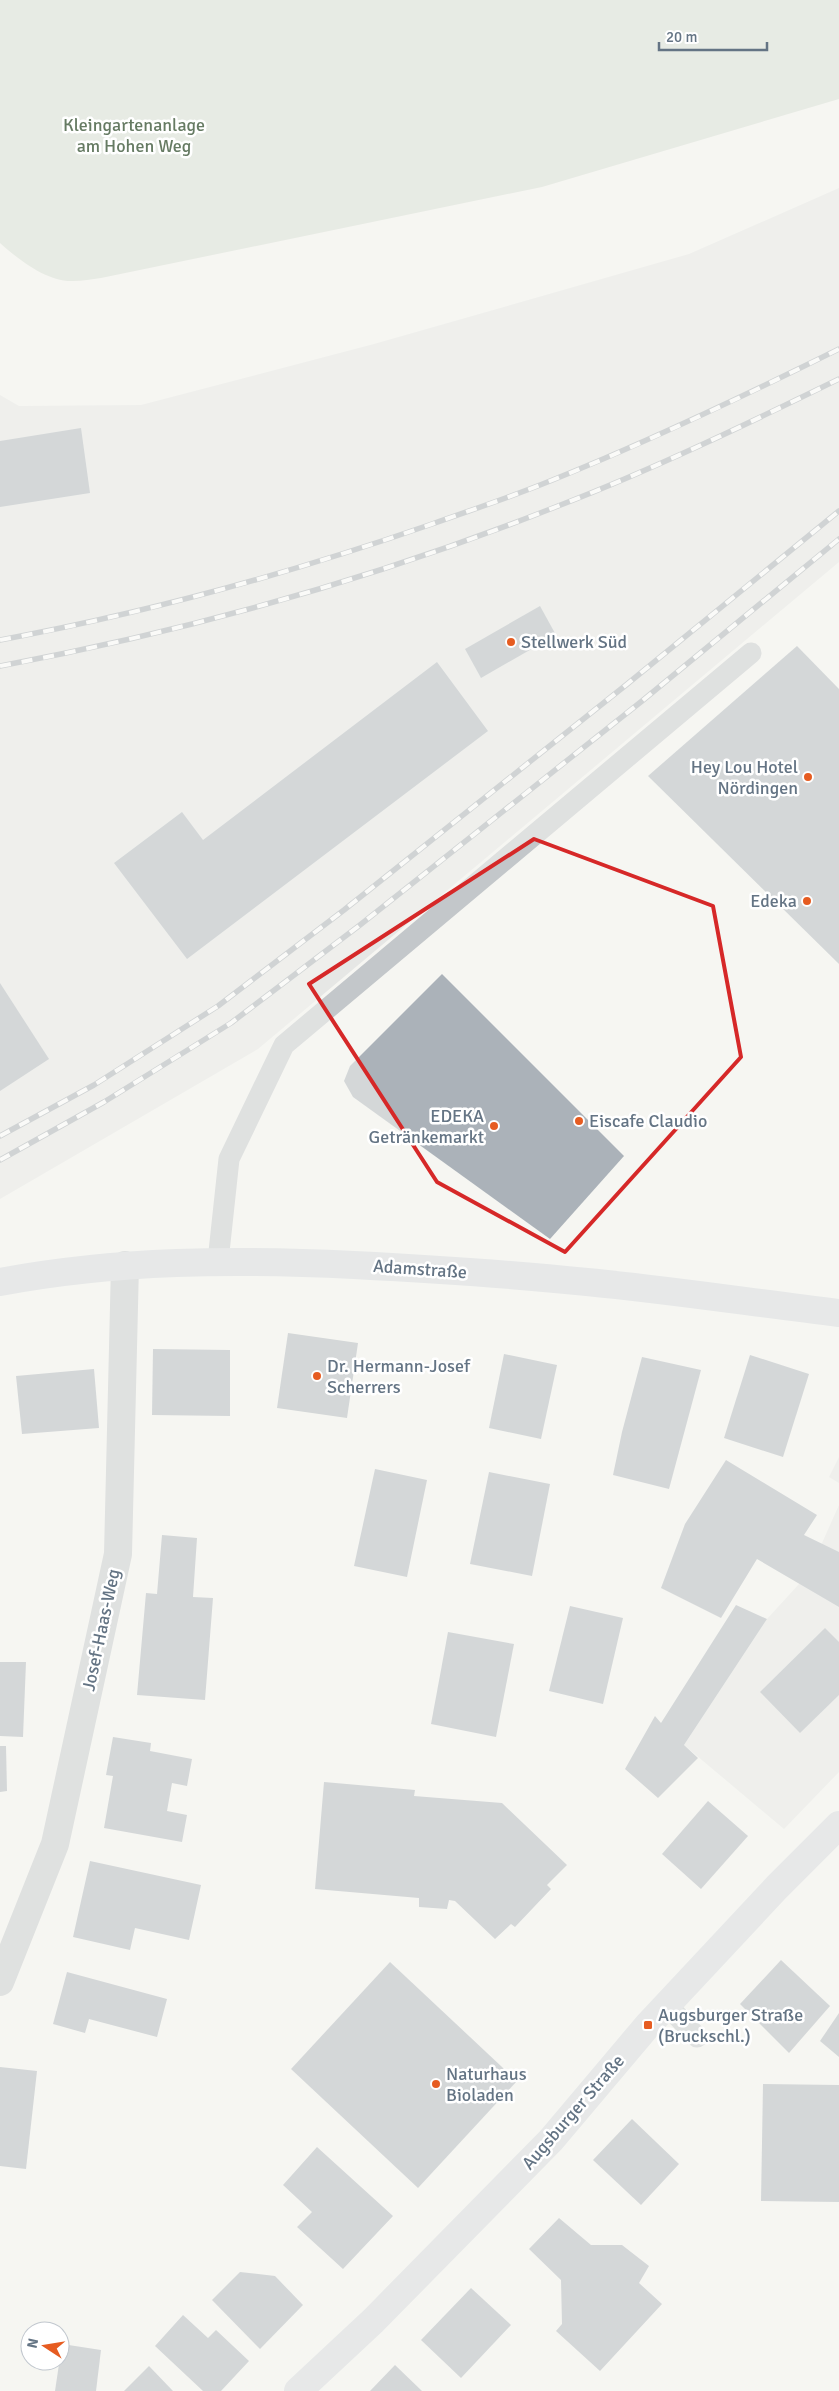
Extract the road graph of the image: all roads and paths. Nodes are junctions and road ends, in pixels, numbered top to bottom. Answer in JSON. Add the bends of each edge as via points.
{"nodes":[{"id":1,"x":751,"y":653,"type":"dead end"},
{"id":2,"x":218,"y":1261,"type":"junction"},
{"id":3,"x":125,"y":1265,"type":"junction"},
{"id":4,"x":0,"y":1282,"type":"edge"},
{"id":5,"x":837,"y":1307,"type":"edge"},
{"id":6,"x":839,"y":1825,"type":"edge"},
{"id":7,"x":0,"y":1982,"type":"edge"},
{"id":8,"x":667,"y":2005,"type":"junction"},
{"id":9,"x":697,"y":2037,"type":"dead end"},
{"id":10,"x":298,"y":2391,"type":"edge"}],
"edges":[{"from":1,"to":2,"type":"lane","via":[[284,1045],[229,1159]]},
{"from":2,"to":3,"type":"main road","name":"Adamstraße"},
{"from":2,"to":5,"type":"main road","name":"Adamstraße","via":[[405,1267]]},
{"from":3,"to":4,"type":"main road","name":"Adamstraße"},
{"from":3,"to":7,"type":"street","name":"Josef-Haas-Weg","via":[[118,1554],[55,1844]]},
{"from":6,"to":8,"type":"main road","name":"Augsburger Straße"},
{"from":8,"to":9,"type":"lane"},
{"from":8,"to":10,"type":"main road","name":"Augsburger Straße","via":[[551,2140],[373,2321]]}]}
